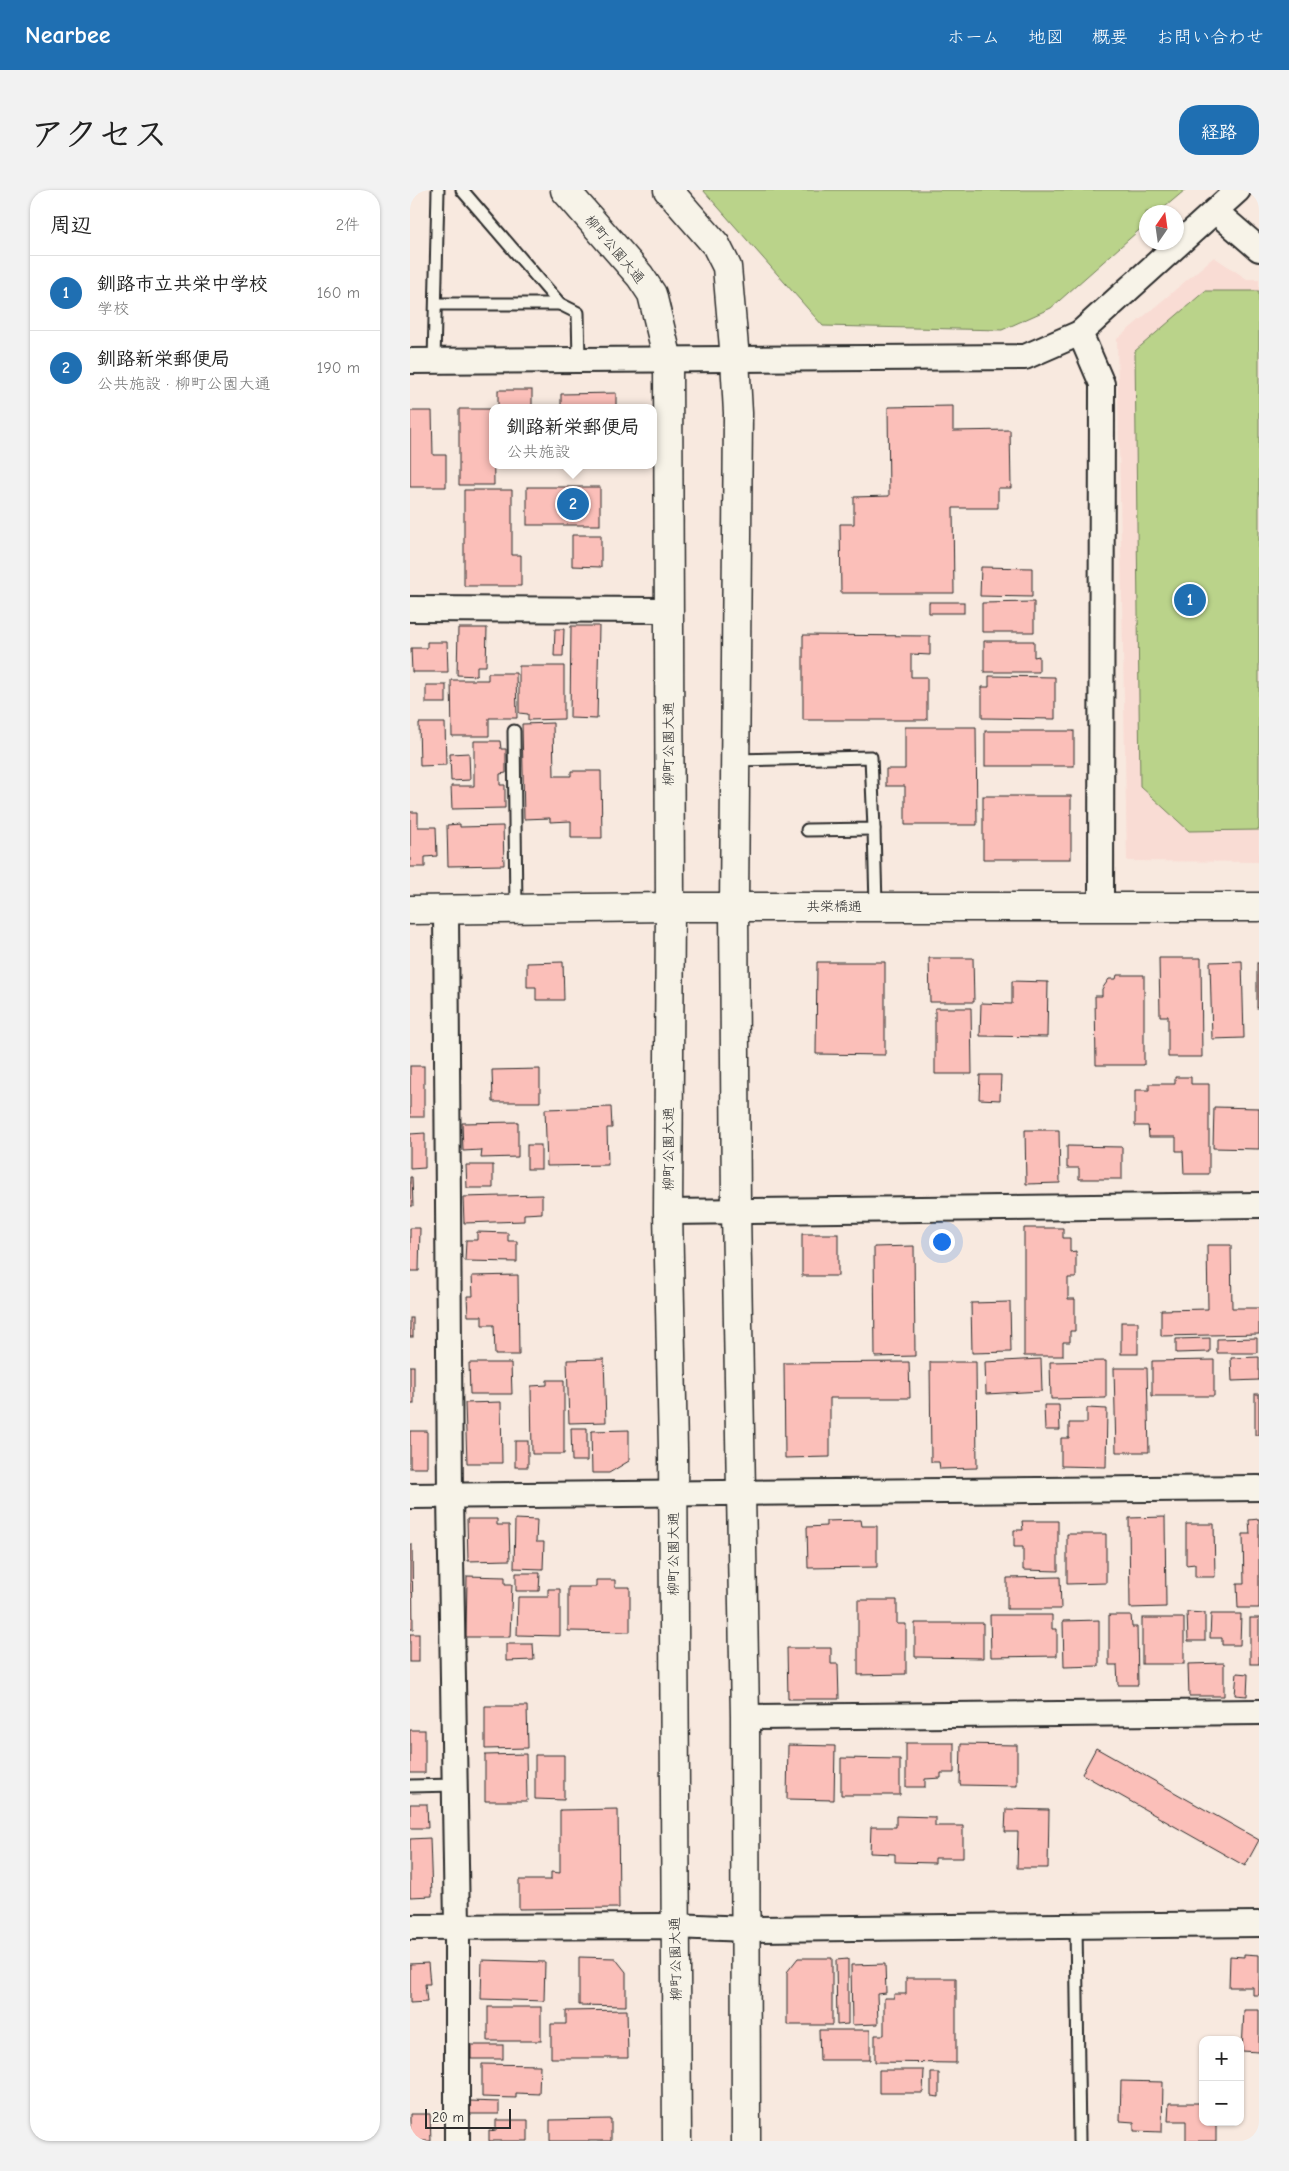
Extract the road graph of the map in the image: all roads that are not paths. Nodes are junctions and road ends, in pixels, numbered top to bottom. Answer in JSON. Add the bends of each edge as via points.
{"nodes":[{"id":1,"x":438,"y":190,"type":"edge"},
{"id":2,"x":462,"y":190,"type":"edge"},
{"id":3,"x":565,"y":190,"type":"edge"},
{"id":4,"x":668,"y":190,"type":"edge"},
{"id":5,"x":1238,"y":190,"type":"edge"},
{"id":6,"x":1215,"y":211,"type":"junction"},
{"id":7,"x":1259,"y":249,"type":"edge"},
{"id":8,"x":436,"y":304,"type":"junction"},
{"id":9,"x":560,"y":304,"type":"junction"},
{"id":10,"x":1080,"y":333,"type":"junction"},
{"id":11,"x":735,"y":359,"type":"junction"},
{"id":12,"x":579,"y":360,"type":"junction"},
{"id":13,"x":668,"y":360,"type":"junction"},
{"id":14,"x":410,"y":361,"type":"edge"},
{"id":15,"x":434,"y":361,"type":"junction"},
{"id":16,"x":410,"y":609,"type":"edge"},
{"id":17,"x":667,"y":610,"type":"junction"},
{"id":18,"x":514,"y":731,"type":"dead end"},
{"id":19,"x":734,"y":760,"type":"junction"},
{"id":20,"x":874,"y":829,"type":"junction"},
{"id":21,"x":807,"y":830,"type":"dead end"},
{"id":22,"x":876,"y":906,"type":"junction"},
{"id":23,"x":1101,"y":906,"type":"junction"},
{"id":24,"x":670,"y":907,"type":"junction"},
{"id":25,"x":734,"y":907,"type":"junction"},
{"id":26,"x":1259,"y":907,"type":"edge"},
{"id":27,"x":446,"y":909,"type":"junction"},
{"id":28,"x":516,"y":909,"type":"junction"},
{"id":29,"x":410,"y":910,"type":"edge"},
{"id":30,"x":1259,"y":1205,"type":"edge"},
{"id":31,"x":736,"y":1210,"type":"junction"},
{"id":32,"x":668,"y":1212,"type":"junction"},
{"id":33,"x":1259,"y":1488,"type":"edge"},
{"id":34,"x":741,"y":1493,"type":"junction"},
{"id":35,"x":673,"y":1494,"type":"junction"},
{"id":36,"x":410,"y":1496,"type":"edge"},
{"id":37,"x":450,"y":1496,"type":"junction"},
{"id":38,"x":1259,"y":1712,"type":"edge"},
{"id":39,"x":745,"y":1717,"type":"junction"},
{"id":40,"x":454,"y":1785,"type":"junction"},
{"id":41,"x":410,"y":1786,"type":"edge"},
{"id":42,"x":1259,"y":1924,"type":"edge"},
{"id":43,"x":457,"y":1925,"type":"junction"},
{"id":44,"x":1076,"y":1925,"type":"junction"},
{"id":45,"x":675,"y":1926,"type":"junction"},
{"id":46,"x":410,"y":1927,"type":"edge"},
{"id":47,"x":746,"y":1929,"type":"junction"},
{"id":48,"x":457,"y":2141,"type":"edge"},
{"id":49,"x":677,"y":2141,"type":"edge"},
{"id":50,"x":746,"y":2141,"type":"edge"},
{"id":51,"x":1079,"y":2141,"type":"edge"}],
"edges":[{"from":1,"to":8,"type":"lane"},
{"from":2,"to":9,"type":"lane"},
{"from":3,"to":13,"type":"street","name":"柳町公園大通","via":[[652,294]]},
{"from":4,"to":11,"type":"street","via":[[716,245],[727,267]]},
{"from":5,"to":6,"type":"street"},
{"from":6,"to":7,"type":"street"},
{"from":6,"to":10,"type":"street"},
{"from":8,"to":9,"type":"lane"},
{"from":8,"to":15,"type":"lane"},
{"from":9,"to":12,"type":"lane","via":[[578,313]]},
{"from":10,"to":11,"type":"street","via":[[1026,357]]},
{"from":10,"to":23,"type":"street","via":[[1102,384]]},
{"from":11,"to":13,"type":"street"},
{"from":11,"to":19,"type":"street","via":[[738,412]]},
{"from":12,"to":13,"type":"street"},
{"from":12,"to":15,"type":"street"},
{"from":13,"to":17,"type":"street","name":"柳町公園大通"},
{"from":14,"to":15,"type":"street"},
{"from":16,"to":17,"type":"street"},
{"from":17,"to":24,"type":"street","name":"柳町公園大通"},
{"from":18,"to":28,"type":"lane"},
{"from":19,"to":20,"type":"lane","via":[[871,757]]},
{"from":19,"to":25,"type":"street"},
{"from":20,"to":21,"type":"lane"},
{"from":20,"to":22,"type":"lane"},
{"from":22,"to":23,"type":"street","name":"共栄橋通"},
{"from":22,"to":25,"type":"street","name":"共栄橋通"},
{"from":23,"to":26,"type":"street","name":"共栄橋通"},
{"from":24,"to":25,"type":"street","name":"共栄橋通"},
{"from":24,"to":28,"type":"street","name":"共栄橋通"},
{"from":24,"to":32,"type":"street","name":"柳町公園大通"},
{"from":25,"to":31,"type":"street"},
{"from":27,"to":28,"type":"street","name":"共栄橋通"},
{"from":27,"to":29,"type":"street","name":"共栄橋通"},
{"from":27,"to":37,"type":"street"},
{"from":30,"to":31,"type":"street"},
{"from":31,"to":32,"type":"street"},
{"from":31,"to":34,"type":"street"},
{"from":32,"to":35,"type":"street","name":"柳町公園大通"},
{"from":33,"to":34,"type":"street"},
{"from":34,"to":35,"type":"street"},
{"from":34,"to":39,"type":"street"},
{"from":35,"to":37,"type":"street"},
{"from":35,"to":45,"type":"street","name":"柳町公園大通"},
{"from":36,"to":37,"type":"street"},
{"from":37,"to":40,"type":"street"},
{"from":38,"to":39,"type":"street"},
{"from":39,"to":47,"type":"street"},
{"from":40,"to":41,"type":"lane"},
{"from":40,"to":43,"type":"street"},
{"from":42,"to":44,"type":"street"},
{"from":43,"to":45,"type":"street"},
{"from":43,"to":46,"type":"street"},
{"from":43,"to":48,"type":"street"},
{"from":44,"to":47,"type":"street"},
{"from":44,"to":51,"type":"lane"},
{"from":45,"to":47,"type":"street"},
{"from":45,"to":49,"type":"street","name":"柳町公園大通"},
{"from":47,"to":50,"type":"street"}]}
